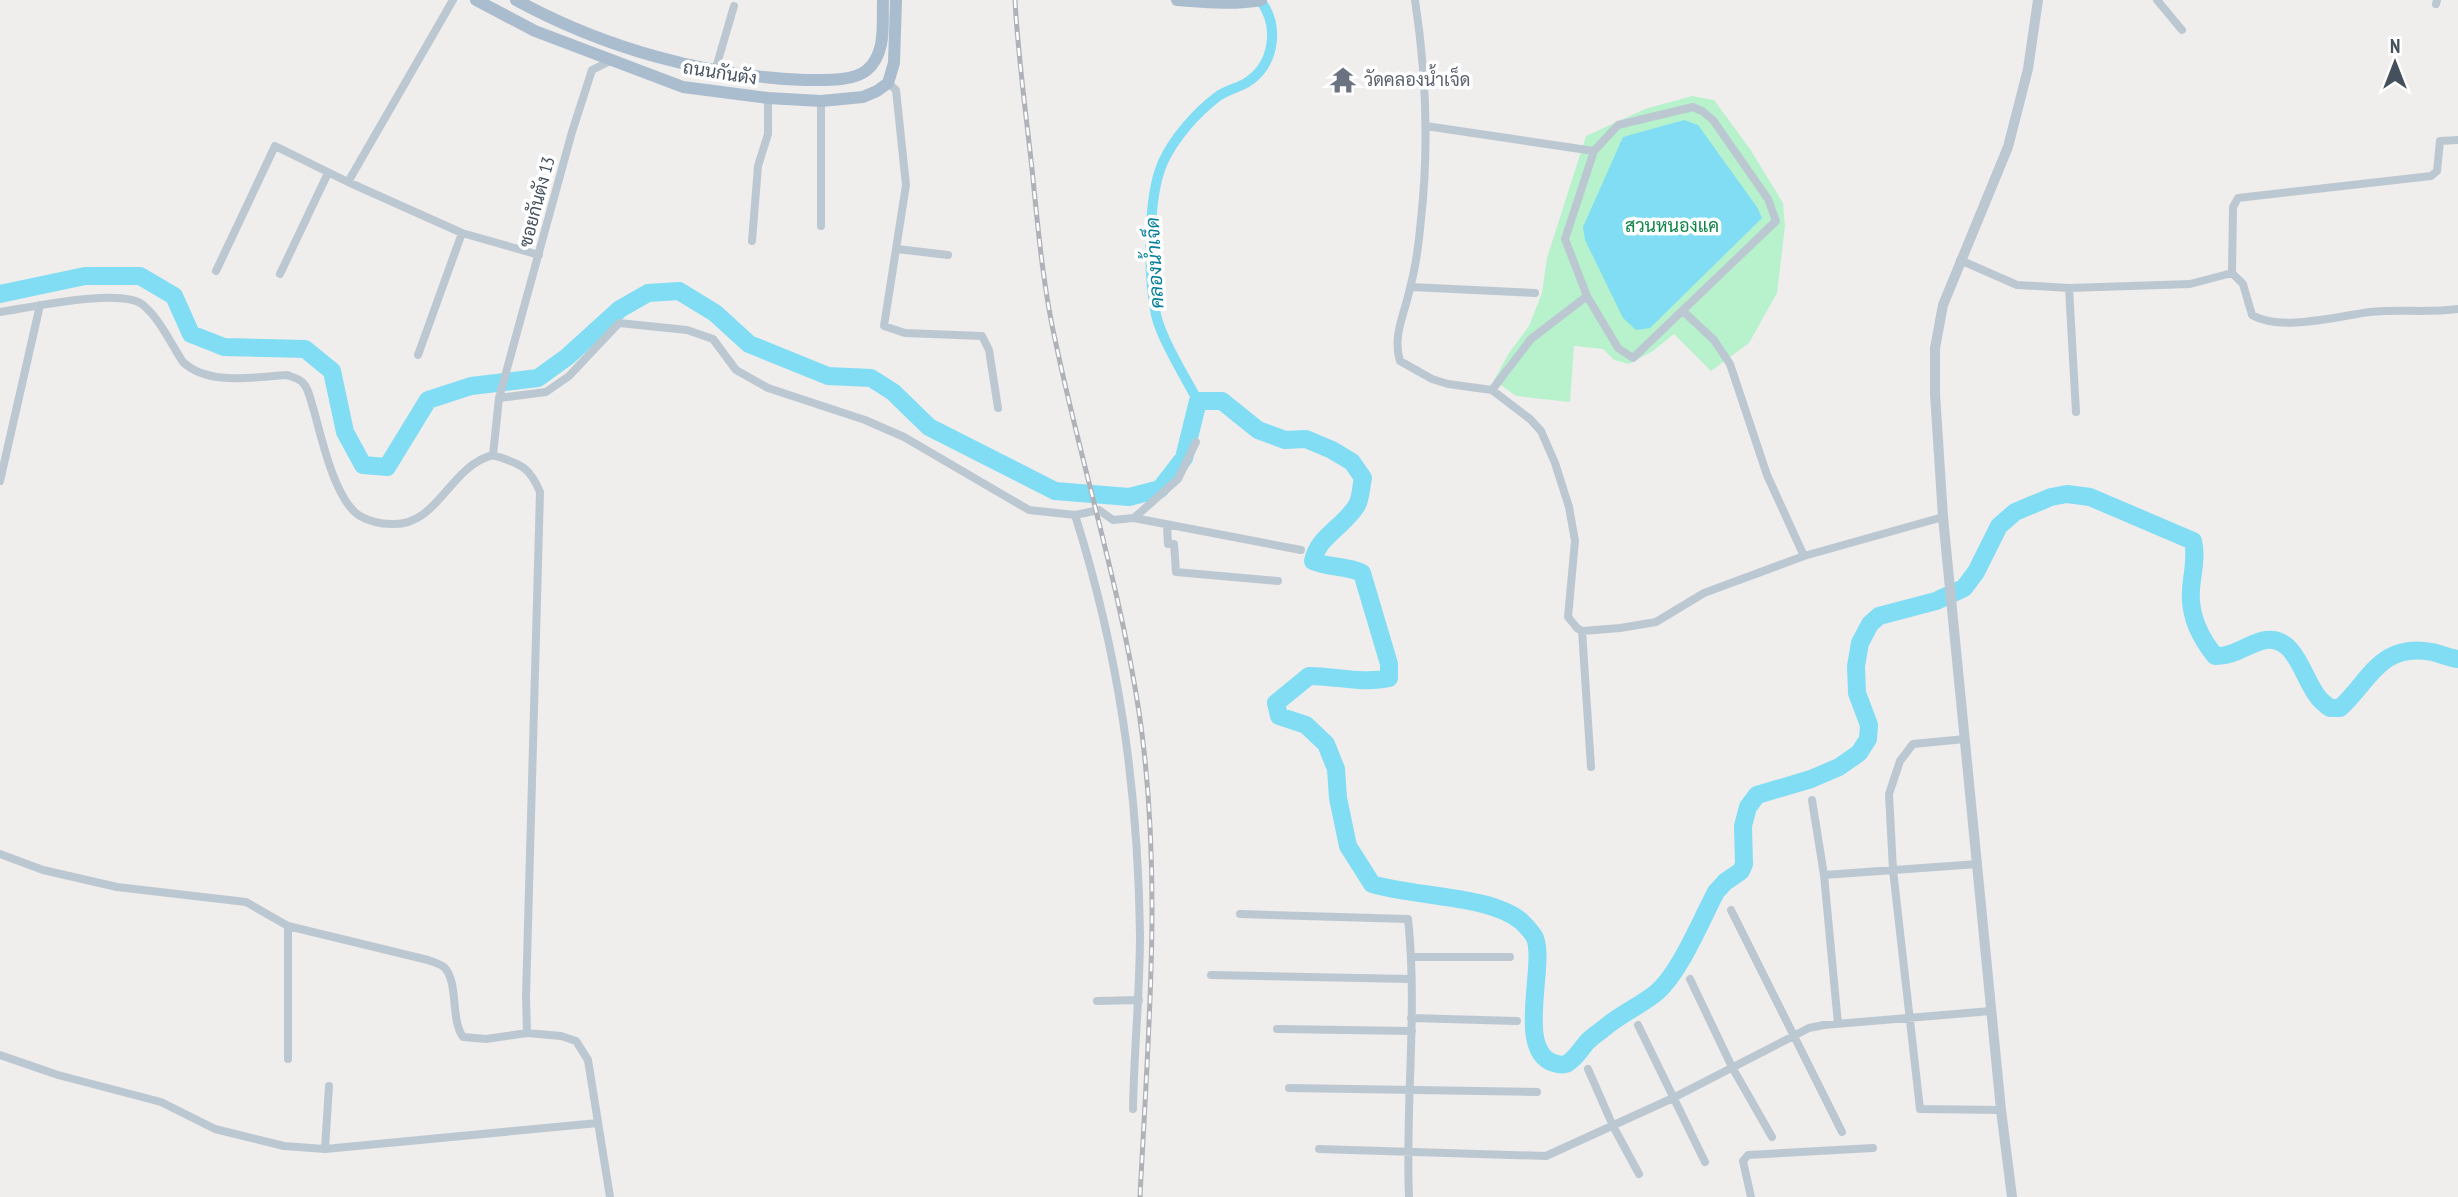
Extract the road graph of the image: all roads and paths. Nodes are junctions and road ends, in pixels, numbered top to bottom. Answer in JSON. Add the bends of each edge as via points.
{"nodes":[{"id":1,"x":453,"y":0,"type":"edge"},
{"id":2,"x":476,"y":0,"type":"edge"},
{"id":3,"x":516,"y":0,"type":"edge"},
{"id":4,"x":883,"y":0,"type":"edge"},
{"id":5,"x":896,"y":0,"type":"edge"},
{"id":6,"x":1177,"y":0,"type":"edge"},
{"id":7,"x":1261,"y":0,"type":"edge"},
{"id":8,"x":1415,"y":0,"type":"edge"},
{"id":9,"x":2038,"y":0,"type":"edge"},
{"id":10,"x":2157,"y":0,"type":"edge"},
{"id":11,"x":541,"y":6,"type":"edge"},
{"id":12,"x":734,"y":6,"type":"dead end"},
{"id":13,"x":2182,"y":30,"type":"dead end"},
{"id":14,"x":616,"y":43,"type":"junction"},
{"id":15,"x":611,"y":61,"type":"junction"},
{"id":16,"x":715,"y":71,"type":"junction"},
{"id":17,"x":771,"y":78,"type":"junction"},
{"id":18,"x":888,"y":83,"type":"junction"},
{"id":19,"x":768,"y":98,"type":"junction"},
{"id":20,"x":821,"y":101,"type":"junction"},
{"id":21,"x":1426,"y":126,"type":"junction"},
{"id":22,"x":2458,"y":140,"type":"edge"},
{"id":23,"x":1594,"y":151,"type":"junction"},
{"id":24,"x":328,"y":173,"type":"junction"},
{"id":25,"x":348,"y":182,"type":"junction"},
{"id":26,"x":821,"y":226,"type":"dead end"},
{"id":27,"x":461,"y":233,"type":"junction"},
{"id":28,"x":752,"y":241,"type":"dead end"},
{"id":29,"x":897,"y":249,"type":"junction"},
{"id":30,"x":539,"y":255,"type":"junction"},
{"id":31,"x":948,"y":255,"type":"dead end"},
{"id":32,"x":1960,"y":260,"type":"junction"},
{"id":33,"x":216,"y":271,"type":"dead end"},
{"id":34,"x":2232,"y":273,"type":"junction"},
{"id":35,"x":280,"y":274,"type":"dead end"},
{"id":36,"x":1411,"y":287,"type":"junction"},
{"id":37,"x":2069,"y":288,"type":"junction"},
{"id":38,"x":1535,"y":293,"type":"dead end"},
{"id":39,"x":1587,"y":296,"type":"junction"},
{"id":40,"x":40,"y":306,"type":"junction"},
{"id":41,"x":2458,"y":309,"type":"edge"},
{"id":42,"x":0,"y":312,"type":"edge"},
{"id":43,"x":1684,"y":312,"type":"junction"},
{"id":44,"x":418,"y":355,"type":"dead end"},
{"id":45,"x":1492,"y":390,"type":"junction"},
{"id":46,"x":499,"y":398,"type":"junction"},
{"id":47,"x":998,"y":408,"type":"dead end"},
{"id":48,"x":2076,"y":412,"type":"dead end"},
{"id":49,"x":1196,"y":442,"type":"dead end"},
{"id":50,"x":493,"y":455,"type":"junction"},
{"id":51,"x":0,"y":481,"type":"edge"},
{"id":52,"x":1075,"y":515,"type":"junction"},
{"id":53,"x":1943,"y":517,"type":"junction"},
{"id":54,"x":1134,"y":519,"type":"junction"},
{"id":55,"x":1167,"y":526,"type":"junction"},
{"id":56,"x":1301,"y":550,"type":"dead end"},
{"id":57,"x":1804,"y":556,"type":"junction"},
{"id":58,"x":1278,"y":581,"type":"dead end"},
{"id":59,"x":1583,"y":631,"type":"junction"},
{"id":60,"x":1965,"y":739,"type":"junction"},
{"id":61,"x":1591,"y":766,"type":"dead end"},
{"id":62,"x":1812,"y":800,"type":"dead end"},
{"id":63,"x":0,"y":854,"type":"edge"},
{"id":64,"x":1978,"y":864,"type":"junction"},
{"id":65,"x":1893,"y":870,"type":"junction"},
{"id":66,"x":1824,"y":875,"type":"junction"},
{"id":67,"x":1731,"y":910,"type":"dead end"},
{"id":68,"x":1240,"y":914,"type":"dead end"},
{"id":69,"x":288,"y":926,"type":"junction"},
{"id":70,"x":1412,"y":957,"type":"junction"},
{"id":71,"x":1510,"y":957,"type":"dead end"},
{"id":72,"x":1211,"y":975,"type":"dead end"},
{"id":73,"x":1411,"y":978,"type":"junction"},
{"id":74,"x":1690,"y":979,"type":"dead end"},
{"id":75,"x":1139,"y":1000,"type":"junction"},
{"id":76,"x":1097,"y":1001,"type":"dead end"},
{"id":77,"x":1991,"y":1011,"type":"junction"},
{"id":78,"x":1411,"y":1018,"type":"junction"},
{"id":79,"x":1911,"y":1018,"type":"junction"},
{"id":80,"x":1517,"y":1021,"type":"dead end"},
{"id":81,"x":1838,"y":1024,"type":"junction"},
{"id":82,"x":1638,"y":1025,"type":"dead end"},
{"id":83,"x":1278,"y":1030,"type":"dead end"},
{"id":84,"x":1412,"y":1031,"type":"junction"},
{"id":85,"x":527,"y":1033,"type":"junction"},
{"id":86,"x":1793,"y":1037,"type":"junction"},
{"id":87,"x":0,"y":1055,"type":"edge"},
{"id":88,"x":288,"y":1059,"type":"dead end"},
{"id":89,"x":1732,"y":1067,"type":"junction"},
{"id":90,"x":1588,"y":1069,"type":"dead end"},
{"id":91,"x":329,"y":1086,"type":"dead end"},
{"id":92,"x":1289,"y":1088,"type":"dead end"},
{"id":93,"x":1409,"y":1089,"type":"junction"},
{"id":94,"x":1537,"y":1092,"type":"dead end"},
{"id":95,"x":1673,"y":1098,"type":"junction"},
{"id":96,"x":1133,"y":1109,"type":"dead end"},
{"id":97,"x":2001,"y":1111,"type":"junction"},
{"id":98,"x":598,"y":1123,"type":"junction"},
{"id":99,"x":1613,"y":1126,"type":"junction"},
{"id":100,"x":1842,"y":1132,"type":"dead end"},
{"id":101,"x":1772,"y":1137,"type":"dead end"},
{"id":102,"x":1873,"y":1147,"type":"dead end"},
{"id":103,"x":325,"y":1149,"type":"junction"},
{"id":104,"x":1319,"y":1149,"type":"dead end"},
{"id":105,"x":1407,"y":1152,"type":"junction"},
{"id":106,"x":1705,"y":1162,"type":"dead end"},
{"id":107,"x":1639,"y":1174,"type":"dead end"},
{"id":108,"x":610,"y":1197,"type":"edge"},
{"id":109,"x":1409,"y":1197,"type":"edge"},
{"id":110,"x":1751,"y":1197,"type":"edge"},
{"id":111,"x":2012,"y":1197,"type":"edge"}],
"edges":[{"from":1,"to":25,"type":"street"},
{"from":2,"to":15,"type":"main road","name":"ถนนกันตัง","via":[[535,32]]},
{"from":3,"to":11,"type":"main road","name":"ถนนกันตัง"},
{"from":4,"to":17,"type":"main road","name":"ถนนกันตัง","via":[[882,43],[866,71],[821,80]]},
{"from":5,"to":18,"type":"main road","via":[[894,63]]},
{"from":6,"to":7,"type":"main road"},
{"from":8,"to":21,"type":"street"},
{"from":9,"to":32,"type":"street","via":[[2028,69],[2008,147]]},
{"from":10,"to":13,"type":"street"},
{"from":11,"to":14,"type":"main road","name":"ถนนกันตัง"},
{"from":12,"to":16,"type":"street"},
{"from":14,"to":15,"type":"main road"},
{"from":14,"to":16,"type":"main road","name":"ถนนกันตัง"},
{"from":15,"to":19,"type":"main road","name":"ถนนกันตัง","via":[[683,87]]},
{"from":15,"to":30,"type":"street","name":"ซอยกันตัง 13","via":[[592,70]]},
{"from":16,"to":17,"type":"main road","name":"ถนนกันตัง"},
{"from":17,"to":19,"type":"main road"},
{"from":18,"to":20,"type":"main road","name":"ถนนกันตัง","via":[[863,97]]},
{"from":18,"to":29,"type":"street","via":[[896,90],[906,185]]},
{"from":19,"to":20,"type":"main road","name":"ถนนกันตัง"},
{"from":19,"to":28,"type":"street","via":[[768,134],[758,166]]},
{"from":20,"to":26,"type":"street"},
{"from":21,"to":23,"type":"street"},
{"from":21,"to":36,"type":"street","via":[[1422,220]]},
{"from":22,"to":34,"type":"street","via":[[2441,141],[2437,171],[2431,176],[2238,198],[2233,206]]},
{"from":23,"to":39,"type":"street","via":[[1565,239]]},
{"from":23,"to":43,"type":"street","via":[[1618,125],[1693,107],[1713,120],[1768,199],[1776,221]]},
{"from":24,"to":25,"type":"street"},
{"from":24,"to":33,"type":"street","via":[[275,146]]},
{"from":24,"to":35,"type":"street"},
{"from":25,"to":27,"type":"street"},
{"from":27,"to":30,"type":"street"},
{"from":27,"to":44,"type":"street"},
{"from":29,"to":31,"type":"street"},
{"from":29,"to":47,"type":"street","via":[[884,326],[905,333],[982,336],[989,350]]},
{"from":30,"to":46,"type":"street","name":"ซอยกันตัง 13"},
{"from":32,"to":37,"type":"street","via":[[2017,285]]},
{"from":32,"to":53,"type":"street","via":[[1943,304],[1936,348]]},
{"from":34,"to":37,"type":"street","via":[[2190,284]]},
{"from":34,"to":41,"type":"street","via":[[2243,284],[2252,315],[2262,321],[2322,321],[2371,312]]},
{"from":36,"to":38,"type":"street"},
{"from":36,"to":45,"type":"street","via":[[1396,338],[1400,361],[1432,379]]},
{"from":37,"to":48,"type":"street"},
{"from":39,"to":43,"type":"street","via":[[1618,348],[1633,358]]},
{"from":39,"to":45,"type":"street","via":[[1531,339]]},
{"from":40,"to":42,"type":"street"},
{"from":40,"to":50,"type":"street","via":[[114,298],[137,301],[190,369],[218,377],[287,375],[303,382],[345,502],[371,520],[397,525],[417,520],[455,479],[483,457]]},
{"from":40,"to":51,"type":"street"},
{"from":43,"to":57,"type":"street","via":[[1714,340],[1730,364],[1767,475]]},
{"from":45,"to":59,"type":"street","via":[[1541,431],[1555,463],[1575,541],[1568,617]]},
{"from":46,"to":50,"type":"street","name":"ซอยกันตัง 13"},
{"from":46,"to":52,"type":"street","via":[[546,392],[569,376],[619,323],[687,330],[713,339],[736,370],[768,388],[904,437],[1029,510]]},
{"from":49,"to":54,"type":"street","via":[[1178,479]]},
{"from":50,"to":85,"type":"street","via":[[519,464],[533,475],[540,492]]},
{"from":52,"to":54,"type":"street","via":[[1099,510],[1113,520]]},
{"from":52,"to":75,"type":"street","via":[[1107,631],[1129,749],[1138,883]]},
{"from":53,"to":57,"type":"street"},
{"from":53,"to":60,"type":"street"},
{"from":54,"to":55,"type":"street"},
{"from":55,"to":56,"type":"street"},
{"from":55,"to":58,"type":"street","via":[[1176,572]]},
{"from":57,"to":59,"type":"street","via":[[1704,593],[1656,622]]},
{"from":59,"to":61,"type":"street"},
{"from":60,"to":64,"type":"street"},
{"from":60,"to":65,"type":"street","via":[[1913,744],[1900,761],[1889,794]]},
{"from":62,"to":66,"type":"street"},
{"from":63,"to":69,"type":"street","via":[[43,870],[117,887],[246,902]]},
{"from":64,"to":65,"type":"street"},
{"from":64,"to":77,"type":"street"},
{"from":65,"to":66,"type":"street"},
{"from":65,"to":79,"type":"street"},
{"from":66,"to":81,"type":"street"},
{"from":67,"to":86,"type":"street"},
{"from":68,"to":70,"type":"street","via":[[1408,919]]},
{"from":69,"to":85,"type":"street","via":[[444,967],[451,979],[463,1037]]},
{"from":69,"to":88,"type":"street"},
{"from":70,"to":71,"type":"street"},
{"from":70,"to":73,"type":"street"},
{"from":72,"to":73,"type":"street"},
{"from":73,"to":78,"type":"street"},
{"from":74,"to":89,"type":"street"},
{"from":75,"to":76,"type":"street"},
{"from":75,"to":96,"type":"street"},
{"from":77,"to":79,"type":"street"},
{"from":77,"to":97,"type":"street"},
{"from":78,"to":80,"type":"street"},
{"from":78,"to":84,"type":"street"},
{"from":79,"to":81,"type":"street"},
{"from":79,"to":97,"type":"street","via":[[1920,1109]]},
{"from":81,"to":86,"type":"street","via":[[1809,1028]]},
{"from":82,"to":95,"type":"street"},
{"from":83,"to":84,"type":"street"},
{"from":84,"to":93,"type":"street"},
{"from":85,"to":98,"type":"street","via":[[576,1041],[588,1060]]},
{"from":86,"to":89,"type":"street"},
{"from":86,"to":100,"type":"street"},
{"from":87,"to":103,"type":"street","via":[[161,1102],[215,1129],[284,1146]]},
{"from":89,"to":95,"type":"street"},
{"from":89,"to":101,"type":"street"},
{"from":90,"to":99,"type":"street"},
{"from":91,"to":103,"type":"street"},
{"from":92,"to":93,"type":"street"},
{"from":93,"to":94,"type":"street"},
{"from":93,"to":105,"type":"street"},
{"from":95,"to":99,"type":"street"},
{"from":95,"to":106,"type":"street"},
{"from":97,"to":111,"type":"street"},
{"from":98,"to":103,"type":"street"},
{"from":98,"to":108,"type":"street"},
{"from":99,"to":105,"type":"street","via":[[1546,1156]]},
{"from":99,"to":107,"type":"street"},
{"from":102,"to":110,"type":"street","via":[[1748,1155],[1744,1161]]},
{"from":104,"to":105,"type":"street"},
{"from":105,"to":109,"type":"street"}]}
